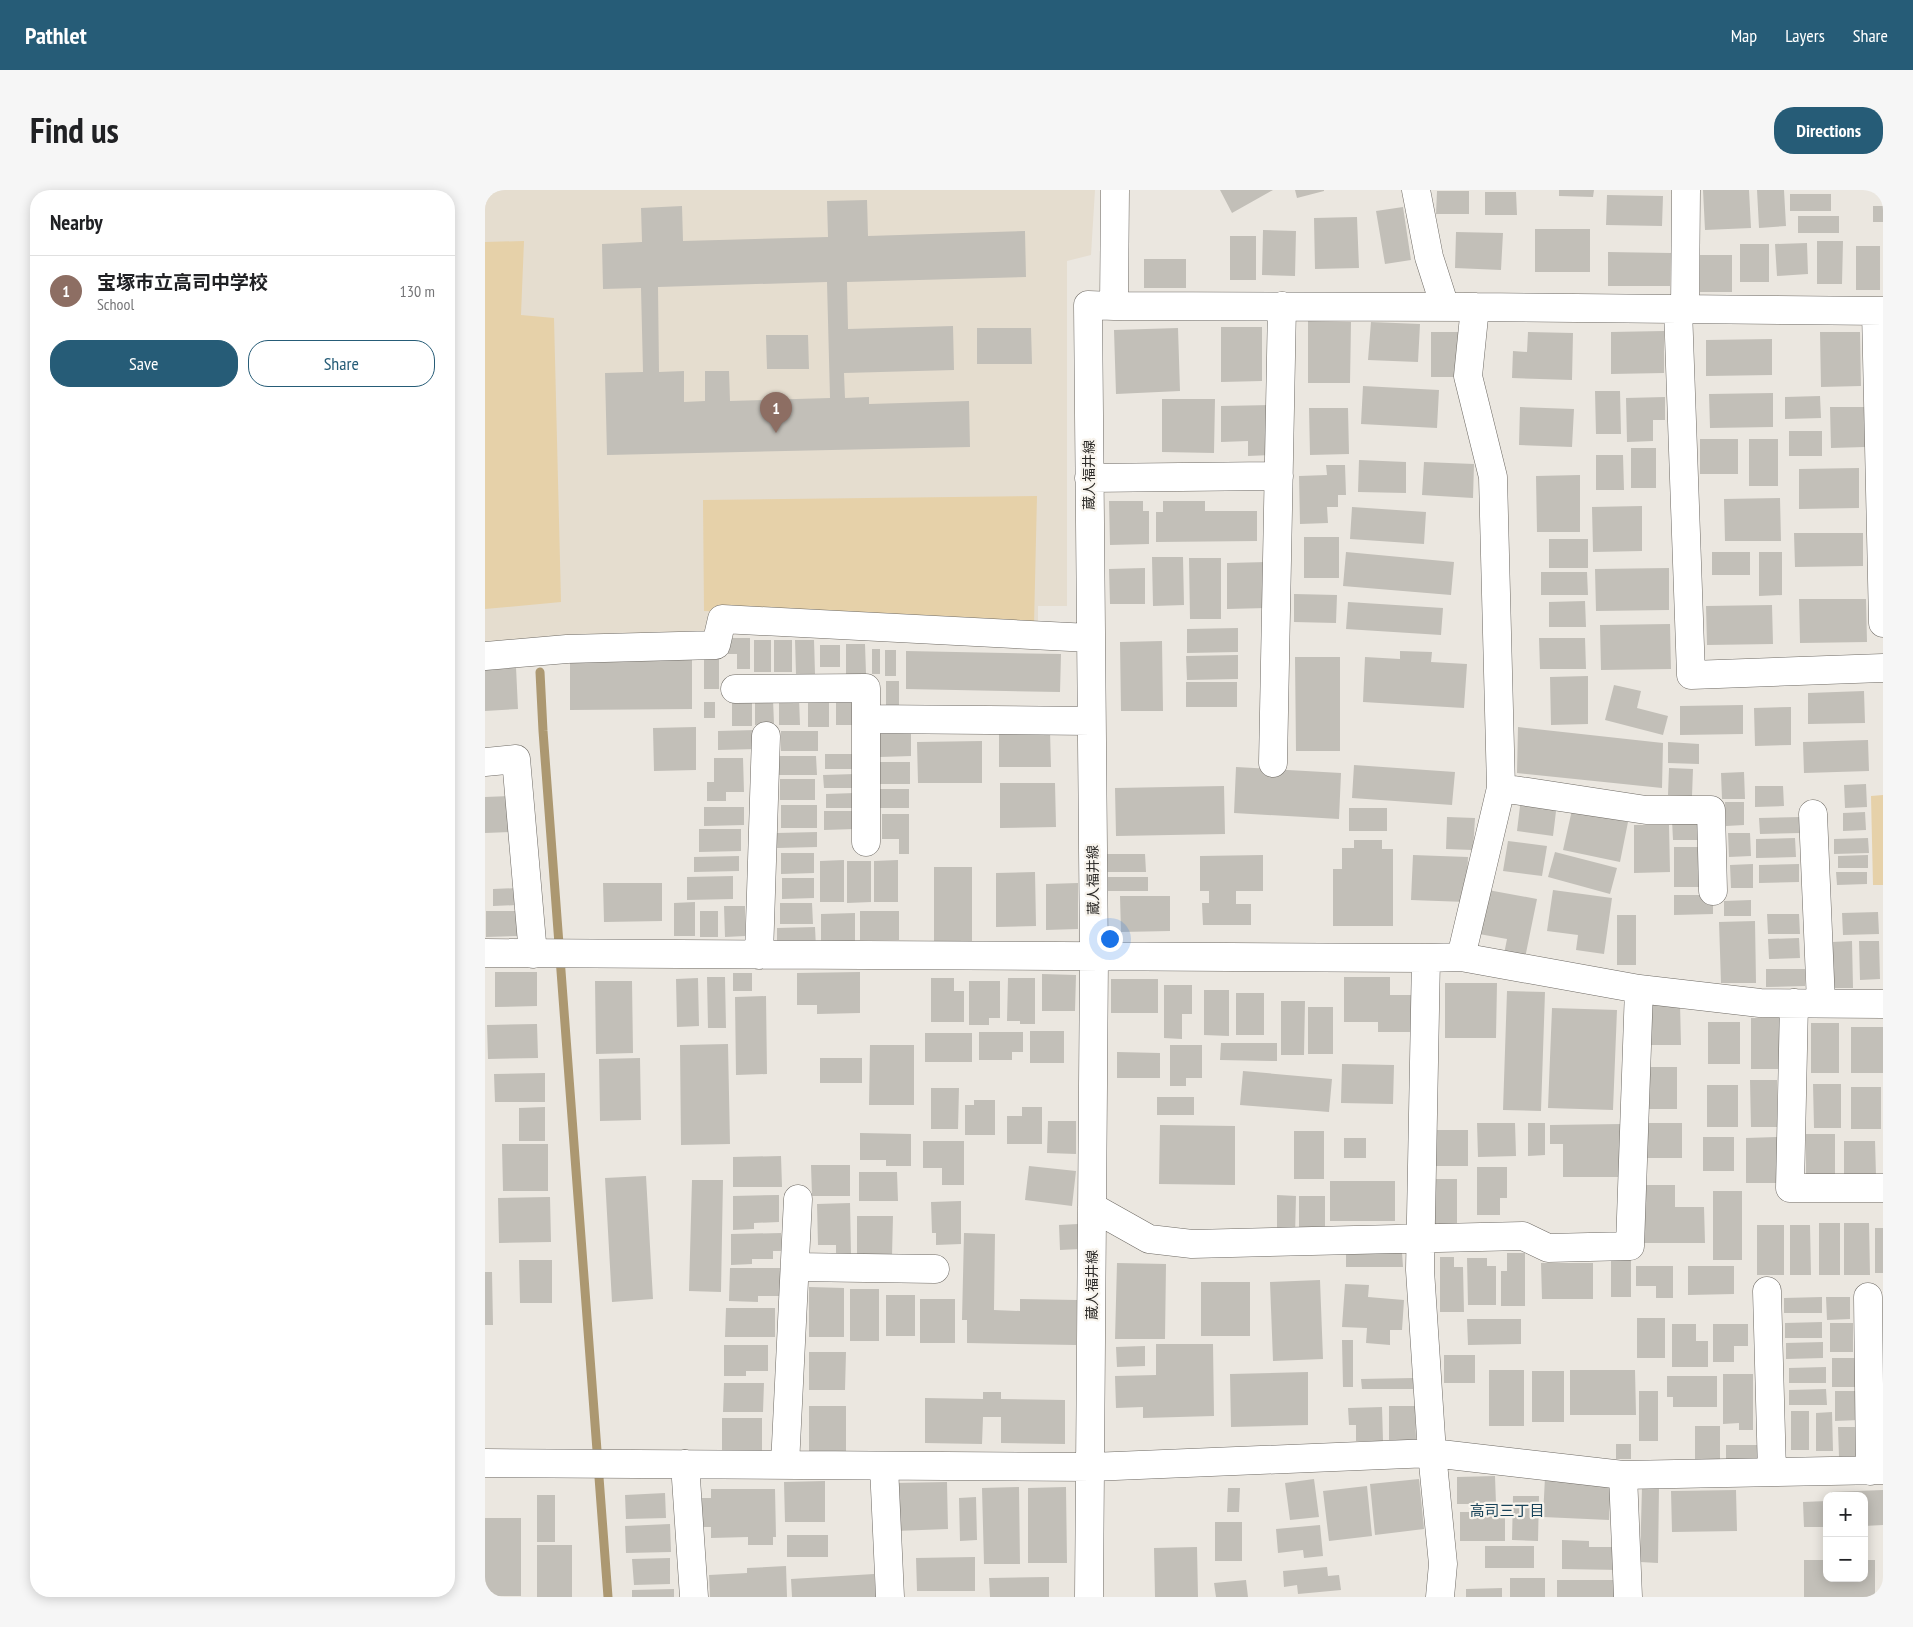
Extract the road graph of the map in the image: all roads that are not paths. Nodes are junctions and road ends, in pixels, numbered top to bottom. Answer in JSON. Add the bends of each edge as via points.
{"nodes":[{"id":1,"x":1115,"y":190,"type":"edge"},
{"id":2,"x":1416,"y":190,"type":"edge"},
{"id":3,"x":1686,"y":190,"type":"edge"},
{"id":4,"x":1114,"y":306,"type":"junction"},
{"id":5,"x":1282,"y":306,"type":"junction"},
{"id":6,"x":1445,"y":307,"type":"junction"},
{"id":7,"x":1475,"y":307,"type":"junction"},
{"id":8,"x":1682,"y":309,"type":"junction"},
{"id":9,"x":1880,"y":312,"type":"edge"},
{"id":10,"x":1279,"y":476,"type":"junction"},
{"id":11,"x":1089,"y":478,"type":"junction"},
{"id":12,"x":1883,"y":623,"type":"edge"},
{"id":13,"x":1090,"y":638,"type":"junction"},
{"id":14,"x":485,"y":656,"type":"edge"},
{"id":15,"x":1883,"y":668,"type":"edge"},
{"id":16,"x":735,"y":689,"type":"dead end"},
{"id":17,"x":866,"y":719,"type":"junction"},
{"id":18,"x":1091,"y":721,"type":"junction"},
{"id":19,"x":766,"y":736,"type":"dead end"},
{"id":20,"x":485,"y":762,"type":"edge"},
{"id":21,"x":1273,"y":763,"type":"dead end"},
{"id":22,"x":1501,"y":788,"type":"junction"},
{"id":23,"x":1813,"y":814,"type":"dead end"},
{"id":24,"x":865,"y":842,"type":"dead end"},
{"id":25,"x":1713,"y":891,"type":"dead end"},
{"id":26,"x":485,"y":953,"type":"edge"},
{"id":27,"x":541,"y":954,"type":"junction"},
{"id":28,"x":759,"y":955,"type":"junction"},
{"id":29,"x":1461,"y":957,"type":"junction"},
{"id":30,"x":1094,"y":958,"type":"junction"},
{"id":31,"x":1426,"y":958,"type":"junction"},
{"id":32,"x":1639,"y":989,"type":"junction"},
{"id":33,"x":1808,"y":1003,"type":"junction"},
{"id":34,"x":1883,"y":1004,"type":"edge"},
{"id":35,"x":1883,"y":1188,"type":"edge"},
{"id":36,"x":798,"y":1199,"type":"dead end"},
{"id":37,"x":1092,"y":1206,"type":"junction"},
{"id":38,"x":1420,"y":1239,"type":"junction"},
{"id":39,"x":795,"y":1267,"type":"junction"},
{"id":40,"x":935,"y":1269,"type":"dead end"},
{"id":41,"x":1767,"y":1291,"type":"dead end"},
{"id":42,"x":1868,"y":1297,"type":"dead end"},
{"id":43,"x":1432,"y":1453,"type":"junction"},
{"id":44,"x":485,"y":1462,"type":"edge"},
{"id":45,"x":685,"y":1464,"type":"junction"},
{"id":46,"x":785,"y":1465,"type":"junction"},
{"id":47,"x":884,"y":1466,"type":"junction"},
{"id":48,"x":1091,"y":1467,"type":"junction"},
{"id":49,"x":1877,"y":1470,"type":"edge"},
{"id":50,"x":1772,"y":1472,"type":"junction"},
{"id":51,"x":1623,"y":1475,"type":"junction"},
{"id":52,"x":694,"y":1597,"type":"edge"},
{"id":53,"x":890,"y":1597,"type":"edge"},
{"id":54,"x":1089,"y":1597,"type":"edge"},
{"id":55,"x":1440,"y":1597,"type":"edge"},
{"id":56,"x":1628,"y":1597,"type":"edge"}],
"edges":[{"from":1,"to":4,"type":"street"},
{"from":2,"to":6,"type":"street","via":[[1429,257]]},
{"from":3,"to":8,"type":"street"},
{"from":4,"to":5,"type":"street"},
{"from":4,"to":11,"type":"street","name":"蔵人福井線","via":[[1089,305]]},
{"from":5,"to":6,"type":"street"},
{"from":5,"to":10,"type":"street"},
{"from":6,"to":7,"type":"street"},
{"from":7,"to":8,"type":"street"},
{"from":7,"to":22,"type":"street","via":[[1468,376],[1493,477]]},
{"from":8,"to":9,"type":"street"},
{"from":8,"to":15,"type":"street","via":[[1691,675]]},
{"from":9,"to":12,"type":"street"},
{"from":10,"to":11,"type":"street"},
{"from":10,"to":21,"type":"street"},
{"from":11,"to":13,"type":"street","name":"蔵人福井線"},
{"from":13,"to":14,"type":"street","via":[[721,619],[716,645],[567,649]]},
{"from":13,"to":18,"type":"street","name":"蔵人福井線"},
{"from":16,"to":17,"type":"street","via":[[866,688]]},
{"from":17,"to":18,"type":"street"},
{"from":17,"to":24,"type":"street"},
{"from":18,"to":30,"type":"street","name":"蔵人福井線"},
{"from":19,"to":28,"type":"street"},
{"from":20,"to":27,"type":"street","via":[[516,759]]},
{"from":22,"to":25,"type":"street","via":[[1646,810],[1711,810]]},
{"from":22,"to":29,"type":"street"},
{"from":23,"to":33,"type":"street"},
{"from":26,"to":27,"type":"street"},
{"from":27,"to":28,"type":"street"},
{"from":28,"to":30,"type":"street"},
{"from":29,"to":31,"type":"street"},
{"from":29,"to":32,"type":"street"},
{"from":30,"to":31,"type":"street"},
{"from":30,"to":37,"type":"street","name":"蔵人福井線"},
{"from":31,"to":38,"type":"street"},
{"from":32,"to":33,"type":"street","via":[[1760,1003]]},
{"from":32,"to":38,"type":"street","via":[[1630,1246],[1548,1248],[1523,1236]]},
{"from":33,"to":34,"type":"street"},
{"from":33,"to":35,"type":"street","via":[[1790,1188]]},
{"from":36,"to":39,"type":"street"},
{"from":37,"to":38,"type":"street","via":[[1149,1239],[1192,1244]]},
{"from":37,"to":48,"type":"street","name":"蔵人福井線"},
{"from":38,"to":43,"type":"street","via":[[1419,1270]]},
{"from":39,"to":40,"type":"street"},
{"from":39,"to":46,"type":"street"},
{"from":41,"to":50,"type":"street"},
{"from":42,"to":49,"type":"street"},
{"from":43,"to":48,"type":"street"},
{"from":43,"to":51,"type":"street"},
{"from":43,"to":55,"type":"street","via":[[1443,1564]]},
{"from":44,"to":45,"type":"street"},
{"from":45,"to":46,"type":"street"},
{"from":45,"to":52,"type":"street"},
{"from":46,"to":47,"type":"street"},
{"from":47,"to":48,"type":"street"},
{"from":47,"to":53,"type":"street"},
{"from":48,"to":54,"type":"street","name":"蔵人福井線"},
{"from":49,"to":50,"type":"street"},
{"from":50,"to":51,"type":"street"},
{"from":51,"to":56,"type":"street"}]}
